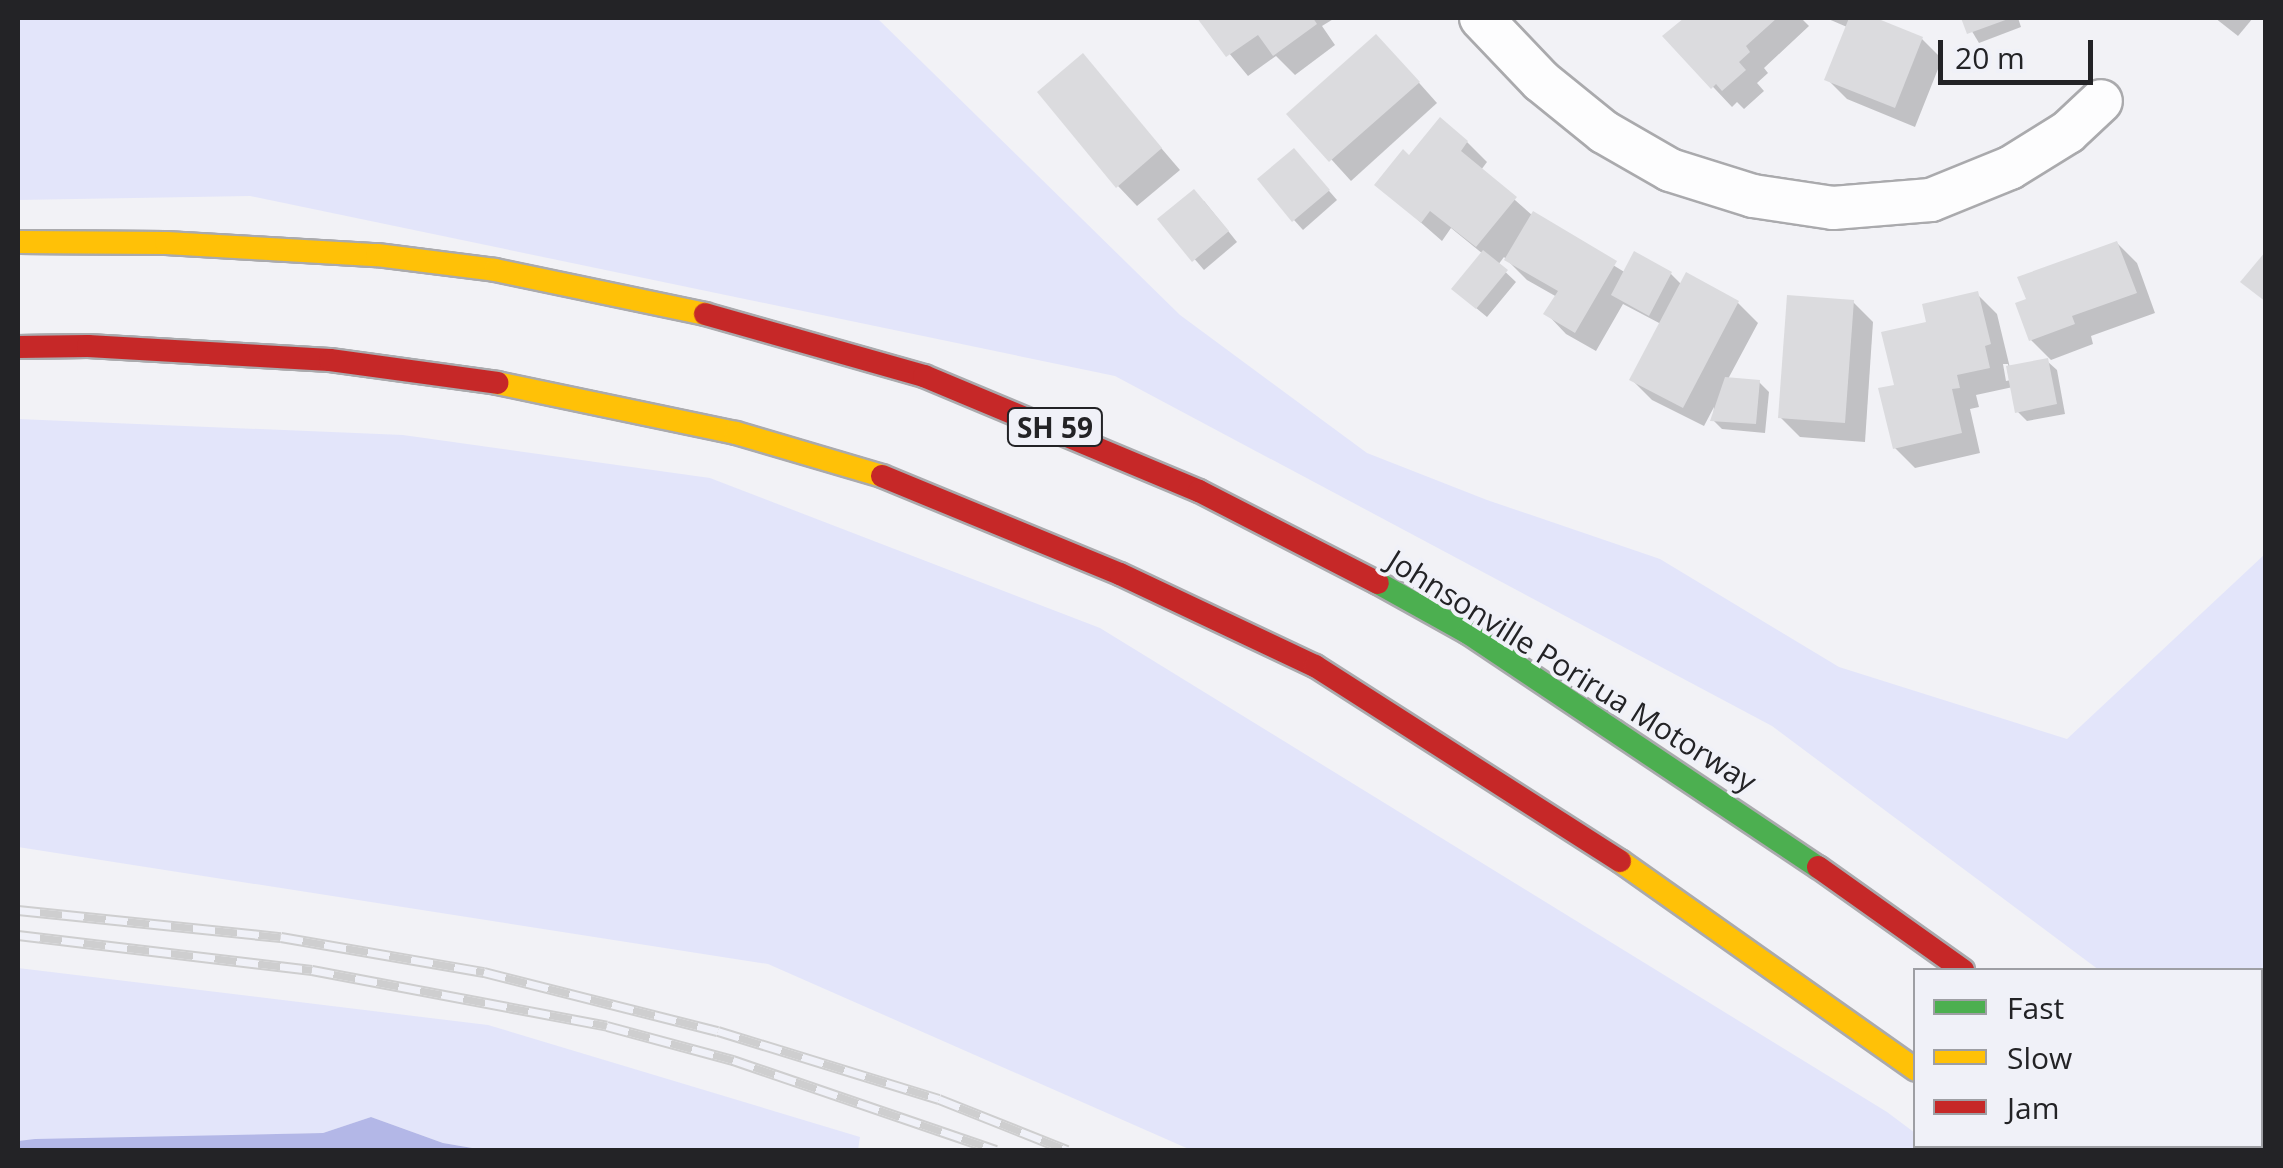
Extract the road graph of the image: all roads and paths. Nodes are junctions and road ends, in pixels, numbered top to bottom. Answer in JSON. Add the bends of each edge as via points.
{"nodes":[{"id":1,"x":1482,"y":18,"type":"edge"},
{"id":2,"x":2101,"y":101,"type":"dead end"},
{"id":3,"x":18,"y":242,"type":"edge"},
{"id":4,"x":18,"y":347,"type":"edge"},
{"id":5,"x":1960,"y":968,"type":"edge"},
{"id":6,"x":1913,"y":1068,"type":"edge"}],
"edges":[{"from":1,"to":2,"type":"street","via":[[1566,102],[1670,170],[1752,196],[1833,208],[1931,200],[2010,168],[2068,132]]},
{"from":3,"to":5,"type":"highway","name":"Johnsonville Porirua Motorway","number":"SH 59","via":[[377,255],[496,270],[659,301],[924,376],[1199,491],[1468,633],[1722,799]]},
{"from":4,"to":6,"type":"highway","via":[[330,360],[481,380],[736,432],[952,502],[1315,666],[1660,887]]}]}
